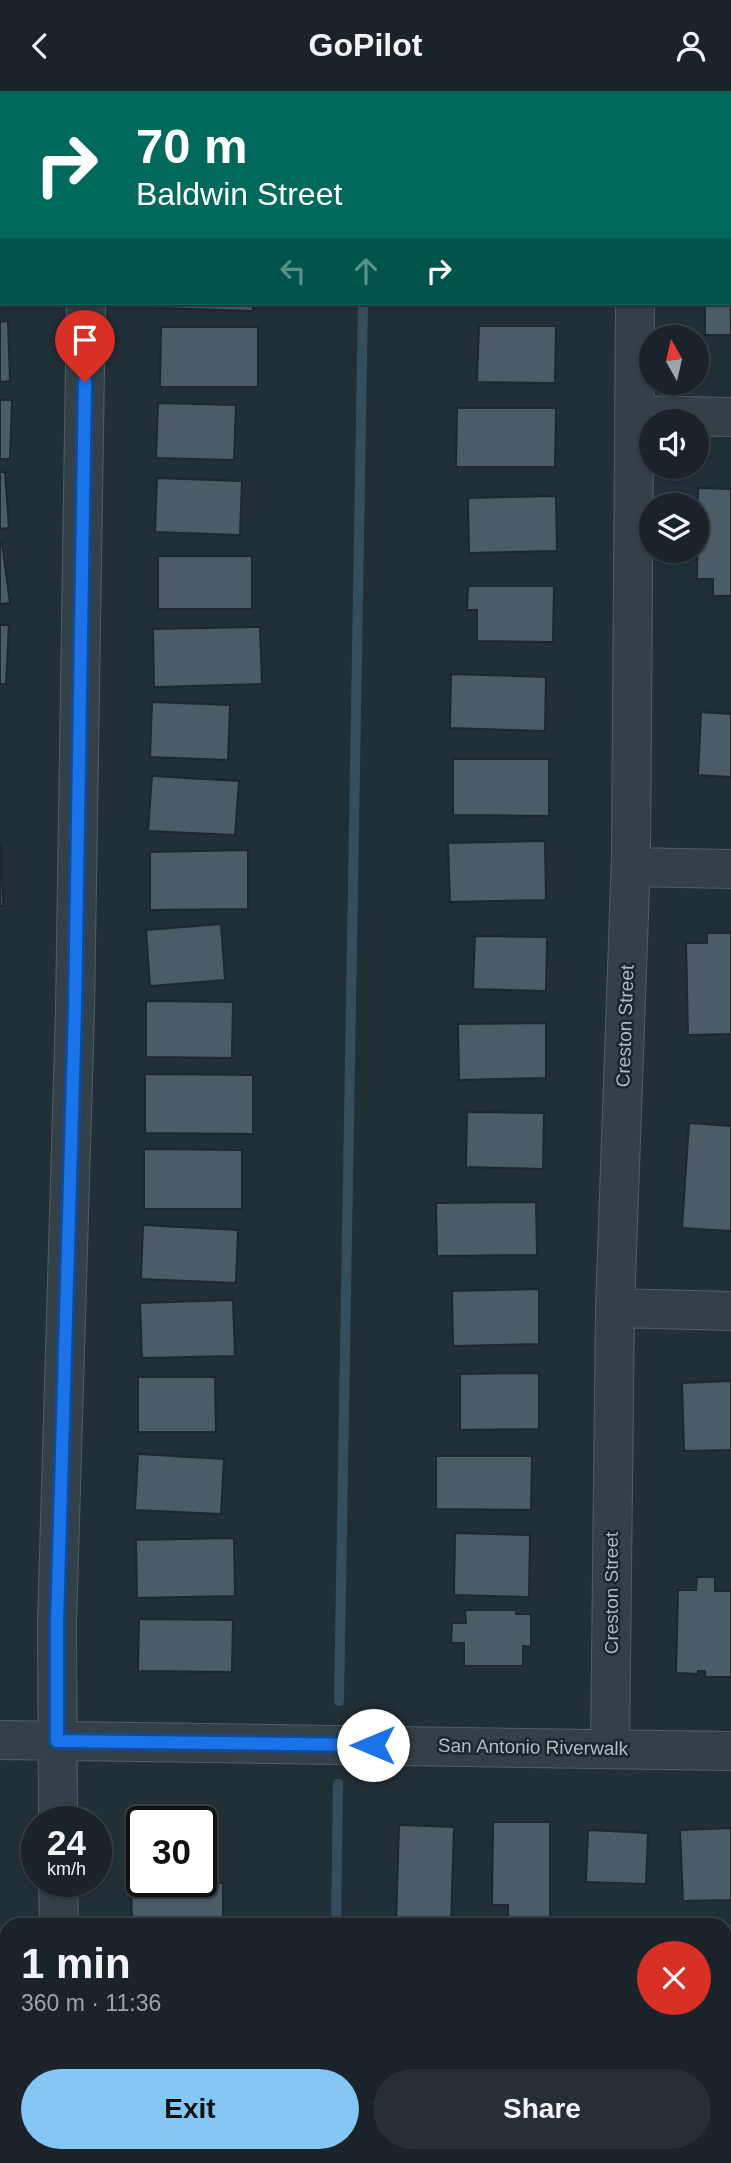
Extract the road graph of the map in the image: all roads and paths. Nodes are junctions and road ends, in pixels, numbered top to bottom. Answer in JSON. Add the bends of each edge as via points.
{"nodes":[{"id":1,"x":86,"y":305,"type":"edge"},
{"id":2,"x":635,"y":305,"type":"edge"},
{"id":3,"x":634,"y":415,"type":"junction"},
{"id":4,"x":731,"y":417,"type":"edge"},
{"id":5,"x":631,"y":867,"type":"junction"},
{"id":6,"x":731,"y":869,"type":"edge"},
{"id":7,"x":615,"y":1308,"type":"junction"},
{"id":8,"x":731,"y":1311,"type":"edge"},
{"id":9,"x":0,"y":1740,"type":"edge"},
{"id":10,"x":57,"y":1741,"type":"junction"},
{"id":11,"x":610,"y":1749,"type":"junction"},
{"id":12,"x":731,"y":1751,"type":"edge"},
{"id":13,"x":58,"y":1806,"type":"edge"},
{"id":14,"x":58,"y":1897,"type":"edge"},
{"id":15,"x":59,"y":1918,"type":"edge"}],
"edges":[{"from":1,"to":10,"type":"street"},
{"from":2,"to":3,"type":"street","name":"Creston Street"},
{"from":3,"to":4,"type":"street"},
{"from":3,"to":5,"type":"street","name":"Creston Street"},
{"from":5,"to":6,"type":"street"},
{"from":5,"to":7,"type":"street","name":"Creston Street"},
{"from":7,"to":8,"type":"street"},
{"from":7,"to":11,"type":"street","name":"Creston Street"},
{"from":9,"to":10,"type":"street","name":"San Antonio Riverwalk"},
{"from":10,"to":11,"type":"street","name":"San Antonio Riverwalk"},
{"from":10,"to":13,"type":"street"},
{"from":11,"to":12,"type":"street","name":"San Antonio Riverwalk"},
{"from":14,"to":15,"type":"street"}]}
